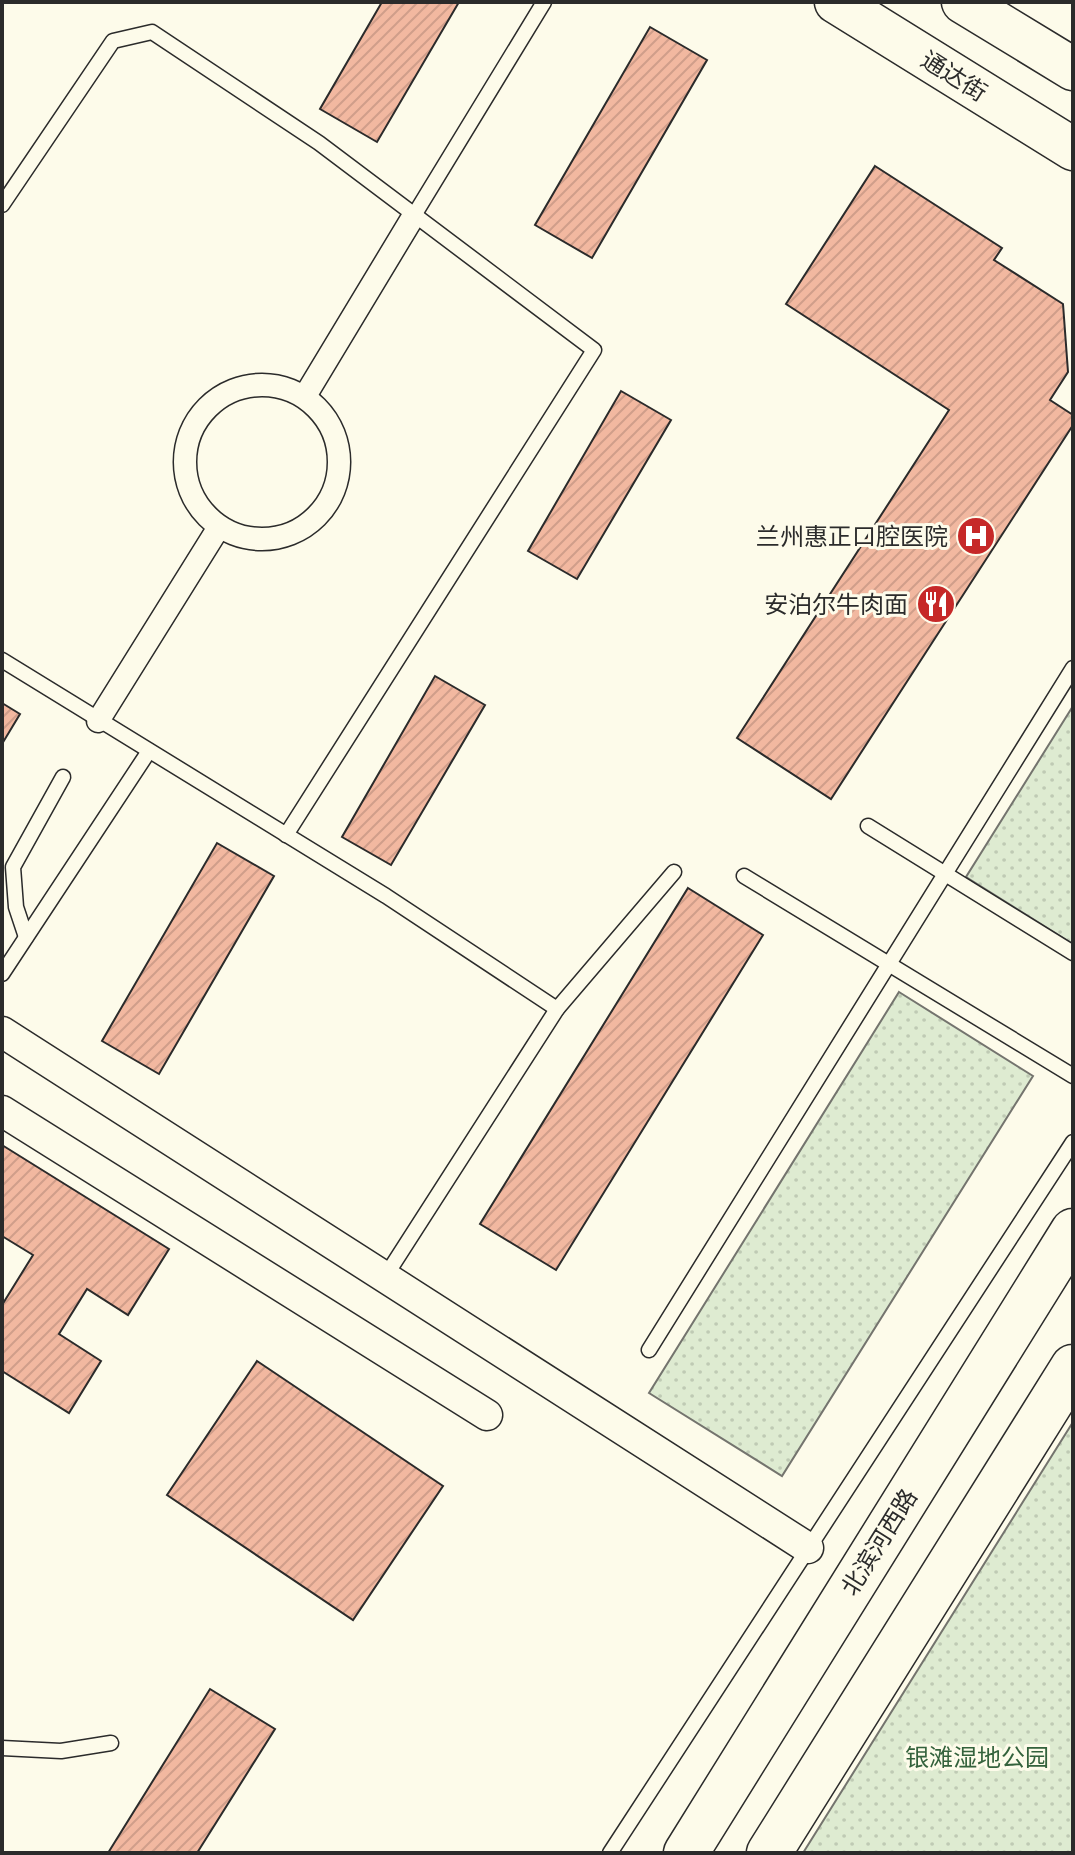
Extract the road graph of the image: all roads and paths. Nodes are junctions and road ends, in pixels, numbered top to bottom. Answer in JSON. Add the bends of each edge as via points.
{"nodes":[{"id":1,"x":544,"y":2,"type":"edge"},
{"id":2,"x":836,"y":2,"type":"edge"},
{"id":3,"x":963,"y":2,"type":"edge"},
{"id":4,"x":1073,"y":69,"type":"edge"},
{"id":5,"x":1073,"y":149,"type":"edge"},
{"id":6,"x":2,"y":205,"type":"edge"},
{"id":7,"x":413,"y":217,"type":"junction"},
{"id":8,"x":305,"y":396,"type":"junction"},
{"id":9,"x":219,"y":527,"type":"junction"},
{"id":10,"x":2,"y":660,"type":"edge"},
{"id":11,"x":1073,"y":668,"type":"edge"},
{"id":12,"x":98,"y":721,"type":"junction"},
{"id":13,"x":149,"y":751,"type":"junction"},
{"id":14,"x":63,"y":777,"type":"dead end"},
{"id":15,"x":868,"y":826,"type":"dead end"},
{"id":16,"x":286,"y":835,"type":"junction"},
{"id":17,"x":674,"y":872,"type":"dead end"},
{"id":18,"x":945,"y":874,"type":"junction"},
{"id":19,"x":744,"y":876,"type":"dead end"},
{"id":20,"x":26,"y":937,"type":"junction"},
{"id":21,"x":1073,"y":953,"type":"edge"},
{"id":22,"x":889,"y":964,"type":"junction"},
{"id":23,"x":2,"y":974,"type":"edge"},
{"id":24,"x":557,"y":1009,"type":"junction"},
{"id":25,"x":2,"y":1032,"type":"edge"},
{"id":26,"x":1073,"y":1076,"type":"edge"},
{"id":27,"x":2,"y":1111,"type":"edge"},
{"id":28,"x":1073,"y":1142,"type":"edge"},
{"id":29,"x":1073,"y":1231,"type":"edge"},
{"id":30,"x":385,"y":1277,"type":"junction"},
{"id":31,"x":649,"y":1350,"type":"dead end"},
{"id":32,"x":1073,"y":1367,"type":"edge"},
{"id":33,"x":487,"y":1415,"type":"dead end"},
{"id":34,"x":808,"y":1548,"type":"junction"},
{"id":35,"x":111,"y":1743,"type":"dead end"},
{"id":36,"x":2,"y":1748,"type":"edge"},
{"id":37,"x":610,"y":1853,"type":"edge"},
{"id":38,"x":686,"y":1853,"type":"edge"},
{"id":39,"x":769,"y":1853,"type":"edge"}],
"edges":[{"from":1,"to":7,"type":"lane"},
{"from":2,"to":5,"type":"main road","name":"通达街"},
{"from":3,"to":4,"type":"main road"},
{"from":6,"to":7,"type":"lane","via":[[113,41],[152,32],[319,143]]},
{"from":7,"to":8,"type":"street"},
{"from":7,"to":16,"type":"lane","via":[[594,350]]},
{"from":8,"to":9,"type":"street","via":[[276,385],[246,385],[217,397],[196,419],[185,448],[186,478],[198,506]]},
{"from":8,"to":9,"type":"street","via":[[326,417],[338,445],[339,476],[328,504],[306,526],[278,538],[247,539]]},
{"from":9,"to":12,"type":"street"},
{"from":10,"to":12,"type":"lane"},
{"from":11,"to":18,"type":"lane"},
{"from":12,"to":13,"type":"lane"},
{"from":13,"to":16,"type":"lane"},
{"from":13,"to":20,"type":"lane"},
{"from":14,"to":20,"type":"lane","via":[[13,867],[16,907]]},
{"from":15,"to":18,"type":"lane"},
{"from":16,"to":24,"type":"lane"},
{"from":17,"to":24,"type":"lane"},
{"from":18,"to":21,"type":"lane"},
{"from":18,"to":22,"type":"lane"},
{"from":19,"to":22,"type":"lane"},
{"from":20,"to":23,"type":"lane"},
{"from":22,"to":26,"type":"lane"},
{"from":22,"to":31,"type":"lane"},
{"from":24,"to":30,"type":"lane"},
{"from":25,"to":30,"type":"street"},
{"from":27,"to":33,"type":"street"},
{"from":28,"to":34,"type":"lane"},
{"from":29,"to":38,"type":"main road","name":"北滨河西路"},
{"from":30,"to":34,"type":"street"},
{"from":32,"to":39,"type":"main road"},
{"from":34,"to":37,"type":"lane"},
{"from":35,"to":36,"type":"lane","via":[[61,1751]]}]}
